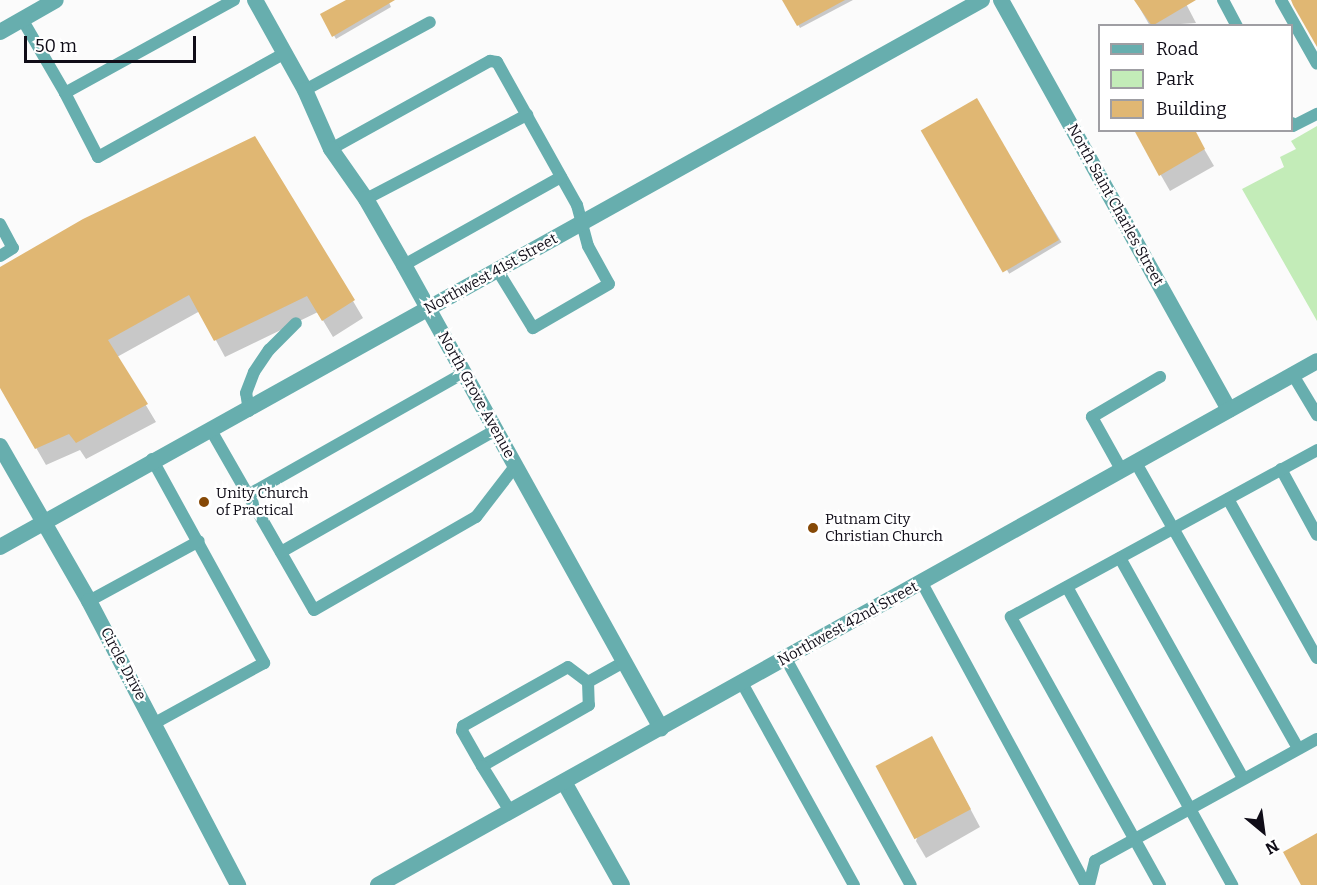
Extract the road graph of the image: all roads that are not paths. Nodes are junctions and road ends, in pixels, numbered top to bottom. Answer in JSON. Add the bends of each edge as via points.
{"nodes":[{"id":1,"x":56,"y":0,"type":"edge"},
{"id":2,"x":234,"y":0,"type":"edge"},
{"id":3,"x":255,"y":0,"type":"edge"},
{"id":4,"x":982,"y":0,"type":"edge"},
{"id":5,"x":1001,"y":0,"type":"edge"},
{"id":6,"x":1223,"y":0,"type":"edge"},
{"id":7,"x":1281,"y":0,"type":"edge"},
{"id":8,"x":22,"y":19,"type":"junction"},
{"id":9,"x":430,"y":22,"type":"dead end"},
{"id":10,"x":1236,"y":24,"type":"edge"},
{"id":11,"x":0,"y":32,"type":"edge"},
{"id":12,"x":285,"y":53,"type":"junction"},
{"id":13,"x":1317,"y":64,"type":"edge"},
{"id":14,"x":305,"y":90,"type":"junction"},
{"id":15,"x":65,"y":93,"type":"junction"},
{"id":16,"x":1317,"y":114,"type":"edge"},
{"id":17,"x":527,"y":115,"type":"junction"},
{"id":18,"x":1293,"y":124,"type":"edge"},
{"id":19,"x":331,"y":149,"type":"junction"},
{"id":20,"x":561,"y":177,"type":"junction"},
{"id":21,"x":366,"y":199,"type":"junction"},
{"id":22,"x":0,"y":224,"type":"edge"},
{"id":23,"x":581,"y":224,"type":"junction"},
{"id":24,"x":0,"y":256,"type":"edge"},
{"id":25,"x":404,"y":265,"type":"junction"},
{"id":26,"x":498,"y":271,"type":"junction"},
{"id":27,"x":428,"y":310,"type":"junction"},
{"id":28,"x":296,"y":323,"type":"dead end"},
{"id":29,"x":1317,"y":361,"type":"edge"},
{"id":30,"x":464,"y":373,"type":"junction"},
{"id":31,"x":1293,"y":375,"type":"junction"},
{"id":32,"x":1160,"y":377,"type":"dead end"},
{"id":33,"x":1229,"y":410,"type":"junction"},
{"id":34,"x":249,"y":411,"type":"junction"},
{"id":35,"x":1317,"y":415,"type":"edge"},
{"id":36,"x":496,"y":430,"type":"junction"},
{"id":37,"x":212,"y":432,"type":"junction"},
{"id":38,"x":0,"y":446,"type":"edge"},
{"id":39,"x":1317,"y":450,"type":"edge"},
{"id":40,"x":152,"y":459,"type":"junction"},
{"id":41,"x":516,"y":465,"type":"junction"},
{"id":42,"x":1129,"y":467,"type":"junction"},
{"id":43,"x":1281,"y":469,"type":"junction"},
{"id":44,"x":248,"y":495,"type":"junction"},
{"id":45,"x":1228,"y":499,"type":"junction"},
{"id":46,"x":46,"y":522,"type":"junction"},
{"id":47,"x":1172,"y":529,"type":"junction"},
{"id":48,"x":1317,"y":535,"type":"edge"},
{"id":49,"x":199,"y":541,"type":"junction"},
{"id":50,"x":0,"y":547,"type":"edge"},
{"id":51,"x":281,"y":552,"type":"junction"},
{"id":52,"x":1120,"y":558,"type":"junction"},
{"id":53,"x":922,"y":583,"type":"junction"},
{"id":54,"x":1067,"y":587,"type":"junction"},
{"id":55,"x":89,"y":601,"type":"junction"},
{"id":56,"x":1317,"y":658,"type":"edge"},
{"id":57,"x":786,"y":659,"type":"junction"},
{"id":58,"x":624,"y":662,"type":"junction"},
{"id":59,"x":588,"y":682,"type":"junction"},
{"id":60,"x":742,"y":683,"type":"junction"},
{"id":61,"x":155,"y":723,"type":"junction"},
{"id":62,"x":661,"y":728,"type":"junction"},
{"id":63,"x":1317,"y":739,"type":"edge"},
{"id":64,"x":1298,"y":748,"type":"junction"},
{"id":65,"x":482,"y":766,"type":"junction"},
{"id":66,"x":1243,"y":778,"type":"junction"},
{"id":67,"x":564,"y":782,"type":"junction"},
{"id":68,"x":1190,"y":808,"type":"junction"},
{"id":69,"x":510,"y":811,"type":"junction"},
{"id":70,"x":1134,"y":839,"type":"junction"},
{"id":71,"x":238,"y":885,"type":"edge"},
{"id":72,"x":378,"y":885,"type":"edge"},
{"id":73,"x":622,"y":885,"type":"edge"},
{"id":74,"x":854,"y":885,"type":"edge"},
{"id":75,"x":910,"y":885,"type":"edge"},
{"id":76,"x":1088,"y":885,"type":"edge"},
{"id":77,"x":1161,"y":885,"type":"edge"},
{"id":78,"x":1232,"y":885,"type":"edge"}],
"edges":[{"from":1,"to":8,"type":"street"},
{"from":2,"to":15,"type":"lane"},
{"from":3,"to":12,"type":"street","name":"North Grove Avenue"},
{"from":4,"to":23,"type":"street","name":"Northwest 41st Street"},
{"from":5,"to":33,"type":"street","name":"North Saint Charles Street"},
{"from":6,"to":10,"type":"lane"},
{"from":7,"to":13,"type":"lane"},
{"from":8,"to":11,"type":"street"},
{"from":8,"to":15,"type":"lane"},
{"from":9,"to":14,"type":"lane"},
{"from":12,"to":14,"type":"street","name":"North Grove Avenue"},
{"from":12,"to":15,"type":"lane","via":[[98,157]]},
{"from":14,"to":19,"type":"street","name":"North Grove Avenue"},
{"from":16,"to":18,"type":"lane"},
{"from":17,"to":19,"type":"lane","via":[[497,62],[490,61]]},
{"from":17,"to":20,"type":"lane"},
{"from":17,"to":21,"type":"lane"},
{"from":19,"to":21,"type":"street","name":"North Grove Avenue"},
{"from":20,"to":23,"type":"lane","via":[[577,205]]},
{"from":20,"to":25,"type":"lane"},
{"from":21,"to":25,"type":"street","name":"North Grove Avenue"},
{"from":22,"to":24,"type":"lane","via":[[13,248]]},
{"from":23,"to":26,"type":"street","name":"Northwest 41st Street"},
{"from":23,"to":26,"type":"lane","via":[[609,284],[598,294],[533,328]]},
{"from":25,"to":27,"type":"street","name":"North Grove Avenue"},
{"from":26,"to":27,"type":"street","name":"Northwest 41st Street"},
{"from":27,"to":30,"type":"street","name":"North Grove Avenue"},
{"from":27,"to":34,"type":"street","name":"Northwest 41st Street"},
{"from":28,"to":34,"type":"lane","via":[[254,372],[246,393]]},
{"from":29,"to":31,"type":"street","name":"Northwest 42nd Street"},
{"from":30,"to":36,"type":"street","name":"North Grove Avenue"},
{"from":30,"to":44,"type":"lane"},
{"from":31,"to":33,"type":"street","name":"Northwest 42nd Street"},
{"from":31,"to":35,"type":"lane"},
{"from":32,"to":42,"type":"lane","via":[[1092,417]]},
{"from":33,"to":42,"type":"street","name":"Northwest 42nd Street"},
{"from":34,"to":37,"type":"street","name":"Northwest 41st Street"},
{"from":36,"to":41,"type":"street","name":"North Grove Avenue"},
{"from":36,"to":51,"type":"lane"},
{"from":37,"to":40,"type":"street","name":"Northwest 41st Street"},
{"from":37,"to":44,"type":"lane"},
{"from":38,"to":46,"type":"street","name":"Circle Drive"},
{"from":39,"to":43,"type":"lane"},
{"from":40,"to":46,"type":"street","name":"Northwest 41st Street"},
{"from":40,"to":49,"type":"lane"},
{"from":41,"to":51,"type":"lane","via":[[476,517],[314,610]]},
{"from":41,"to":58,"type":"street","name":"North Grove Avenue"},
{"from":42,"to":47,"type":"lane"},
{"from":42,"to":53,"type":"street","name":"Northwest 42nd Street"},
{"from":43,"to":45,"type":"lane"},
{"from":43,"to":48,"type":"lane"},
{"from":44,"to":51,"type":"lane"},
{"from":45,"to":47,"type":"lane"},
{"from":45,"to":56,"type":"lane"},
{"from":46,"to":50,"type":"street","name":"Northwest 41st Street"},
{"from":46,"to":55,"type":"street","name":"Circle Drive"},
{"from":47,"to":52,"type":"lane"},
{"from":47,"to":64,"type":"lane"},
{"from":49,"to":55,"type":"lane"},
{"from":49,"to":61,"type":"lane","via":[[264,663]]},
{"from":52,"to":54,"type":"lane"},
{"from":52,"to":66,"type":"lane"},
{"from":53,"to":57,"type":"street","name":"Northwest 42nd Street"},
{"from":53,"to":76,"type":"lane"},
{"from":54,"to":68,"type":"lane"},
{"from":54,"to":70,"type":"lane","via":[[1011,617]]},
{"from":55,"to":61,"type":"street","name":"Circle Drive"},
{"from":57,"to":60,"type":"street","name":"Northwest 42nd Street"},
{"from":57,"to":75,"type":"lane"},
{"from":58,"to":59,"type":"lane"},
{"from":58,"to":62,"type":"street","name":"North Grove Avenue"},
{"from":59,"to":65,"type":"lane","via":[[592,701],[589,705]]},
{"from":59,"to":65,"type":"lane","via":[[568,667],[463,726],[462,731]]},
{"from":60,"to":62,"type":"street","name":"Northwest 42nd Street"},
{"from":60,"to":74,"type":"lane"},
{"from":61,"to":71,"type":"street","name":"Circle Drive"},
{"from":62,"to":67,"type":"street","name":"Northwest 42nd Street"},
{"from":63,"to":64,"type":"lane"},
{"from":64,"to":66,"type":"lane"},
{"from":65,"to":69,"type":"lane"},
{"from":66,"to":68,"type":"lane"},
{"from":67,"to":69,"type":"street","name":"Northwest 42nd Street"},
{"from":67,"to":73,"type":"street"},
{"from":68,"to":70,"type":"lane"},
{"from":68,"to":78,"type":"lane"},
{"from":69,"to":72,"type":"street","name":"Northwest 42nd Street"},
{"from":70,"to":76,"type":"lane","via":[[1095,861]]},
{"from":70,"to":77,"type":"lane"}]}
